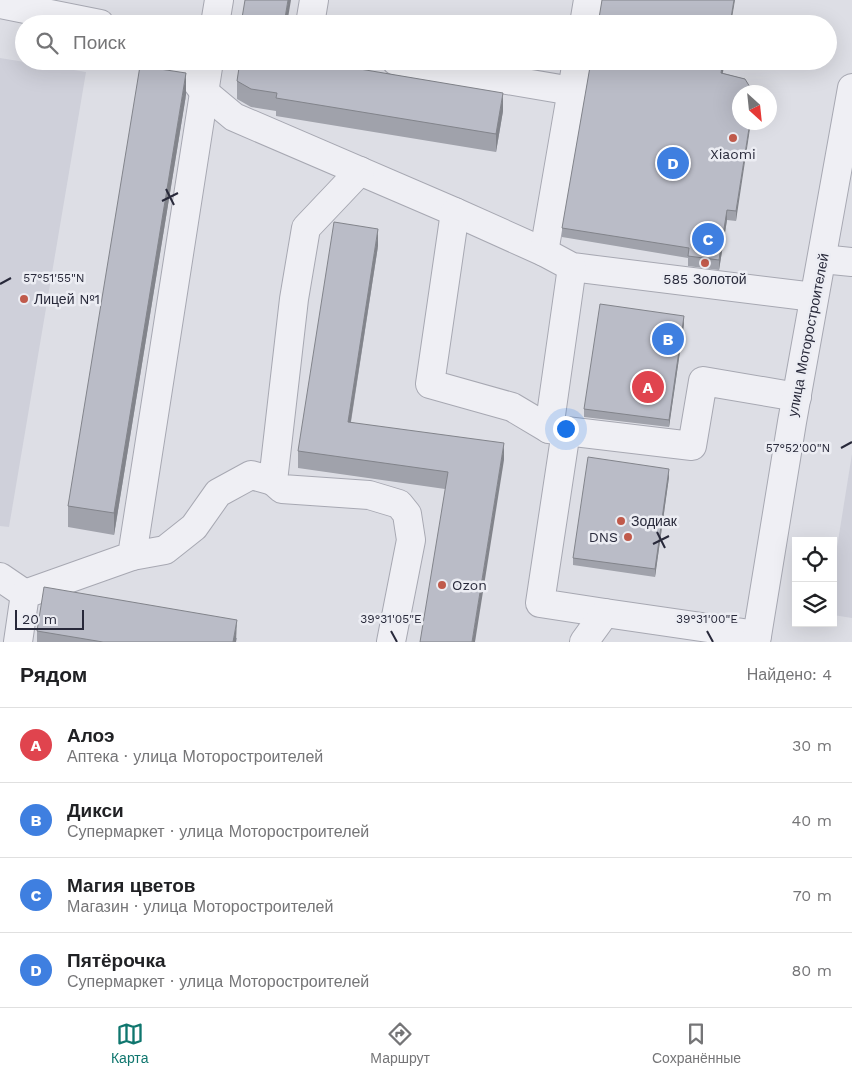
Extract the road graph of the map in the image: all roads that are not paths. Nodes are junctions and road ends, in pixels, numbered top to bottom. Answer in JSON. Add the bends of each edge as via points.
{"nodes":[{"id":1,"x":218,"y":0,"type":"edge"},
{"id":2,"x":314,"y":0,"type":"edge"},
{"id":3,"x":588,"y":0,"type":"edge"},
{"id":4,"x":0,"y":4,"type":"edge"},
{"id":5,"x":55,"y":15,"type":"edge"},
{"id":6,"x":216,"y":15,"type":"edge"},
{"id":7,"x":312,"y":15,"type":"edge"},
{"id":8,"x":586,"y":15,"type":"edge"},
{"id":9,"x":188,"y":70,"type":"edge"},
{"id":10,"x":208,"y":70,"type":"edge"},
{"id":11,"x":449,"y":70,"type":"edge"},
{"id":12,"x":576,"y":70,"type":"edge"},
{"id":13,"x":852,"y":88,"type":"edge"},
{"id":14,"x":572,"y":91,"type":"junction"},
{"id":15,"x":204,"y":92,"type":"junction"},
{"id":16,"x":360,"y":171,"type":"junction"},
{"id":17,"x":455,"y":212,"type":"junction"},
{"id":18,"x":544,"y":252,"type":"junction"},
{"id":19,"x":822,"y":259,"type":"junction"},
{"id":20,"x":852,"y":262,"type":"edge"},
{"id":21,"x":572,"y":267,"type":"junction"},
{"id":22,"x":814,"y":297,"type":"junction"},
{"id":23,"x":797,"y":398,"type":"junction"},
{"id":24,"x":558,"y":430,"type":"junction"},
{"id":25,"x":273,"y":481,"type":"junction"},
{"id":26,"x":132,"y":556,"type":"junction"},
{"id":27,"x":0,"y":578,"type":"edge"},
{"id":28,"x":25,"y":594,"type":"junction"},
{"id":29,"x":605,"y":613,"type":"junction"},
{"id":30,"x":757,"y":638,"type":"edge"},
{"id":31,"x":18,"y":642,"type":"edge"},
{"id":32,"x":391,"y":642,"type":"edge"},
{"id":33,"x":584,"y":642,"type":"edge"}],
"edges":[{"from":1,"to":6,"type":"street"},
{"from":2,"to":7,"type":"street"},
{"from":3,"to":8,"type":"street"},
{"from":4,"to":5,"type":"street"},
{"from":9,"to":15,"type":"street"},
{"from":10,"to":15,"type":"street"},
{"from":11,"to":14,"type":"street"},
{"from":12,"to":14,"type":"street"},
{"from":13,"to":19,"type":"street","name":"улица Моторостроителей"},
{"from":14,"to":18,"type":"street"},
{"from":15,"to":16,"type":"street","via":[[234,117]]},
{"from":15,"to":26,"type":"street"},
{"from":16,"to":17,"type":"street"},
{"from":16,"to":25,"type":"street","via":[[306,228],[294,299]]},
{"from":17,"to":18,"type":"street"},
{"from":17,"to":24,"type":"street","via":[[430,384],[512,407]]},
{"from":18,"to":21,"type":"street"},
{"from":19,"to":20,"type":"street"},
{"from":19,"to":22,"type":"street","name":"улица Моторостроителей"},
{"from":21,"to":22,"type":"street"},
{"from":21,"to":24,"type":"street"},
{"from":22,"to":23,"type":"street","name":"улица Моторостроителей"},
{"from":23,"to":24,"type":"street","via":[[703,381],[692,446]]},
{"from":23,"to":30,"type":"street","name":"улица Моторостроителей"},
{"from":24,"to":29,"type":"street","via":[[540,603]]},
{"from":25,"to":26,"type":"street","via":[[251,475],[218,492],[194,528],[165,550]]},
{"from":25,"to":32,"type":"street","via":[[282,489],[368,495],[399,504],[407,514],[411,540]]},
{"from":26,"to":28,"type":"street"},
{"from":27,"to":28,"type":"street"},
{"from":28,"to":31,"type":"street"},
{"from":29,"to":30,"type":"street"},
{"from":29,"to":33,"type":"street"}]}
